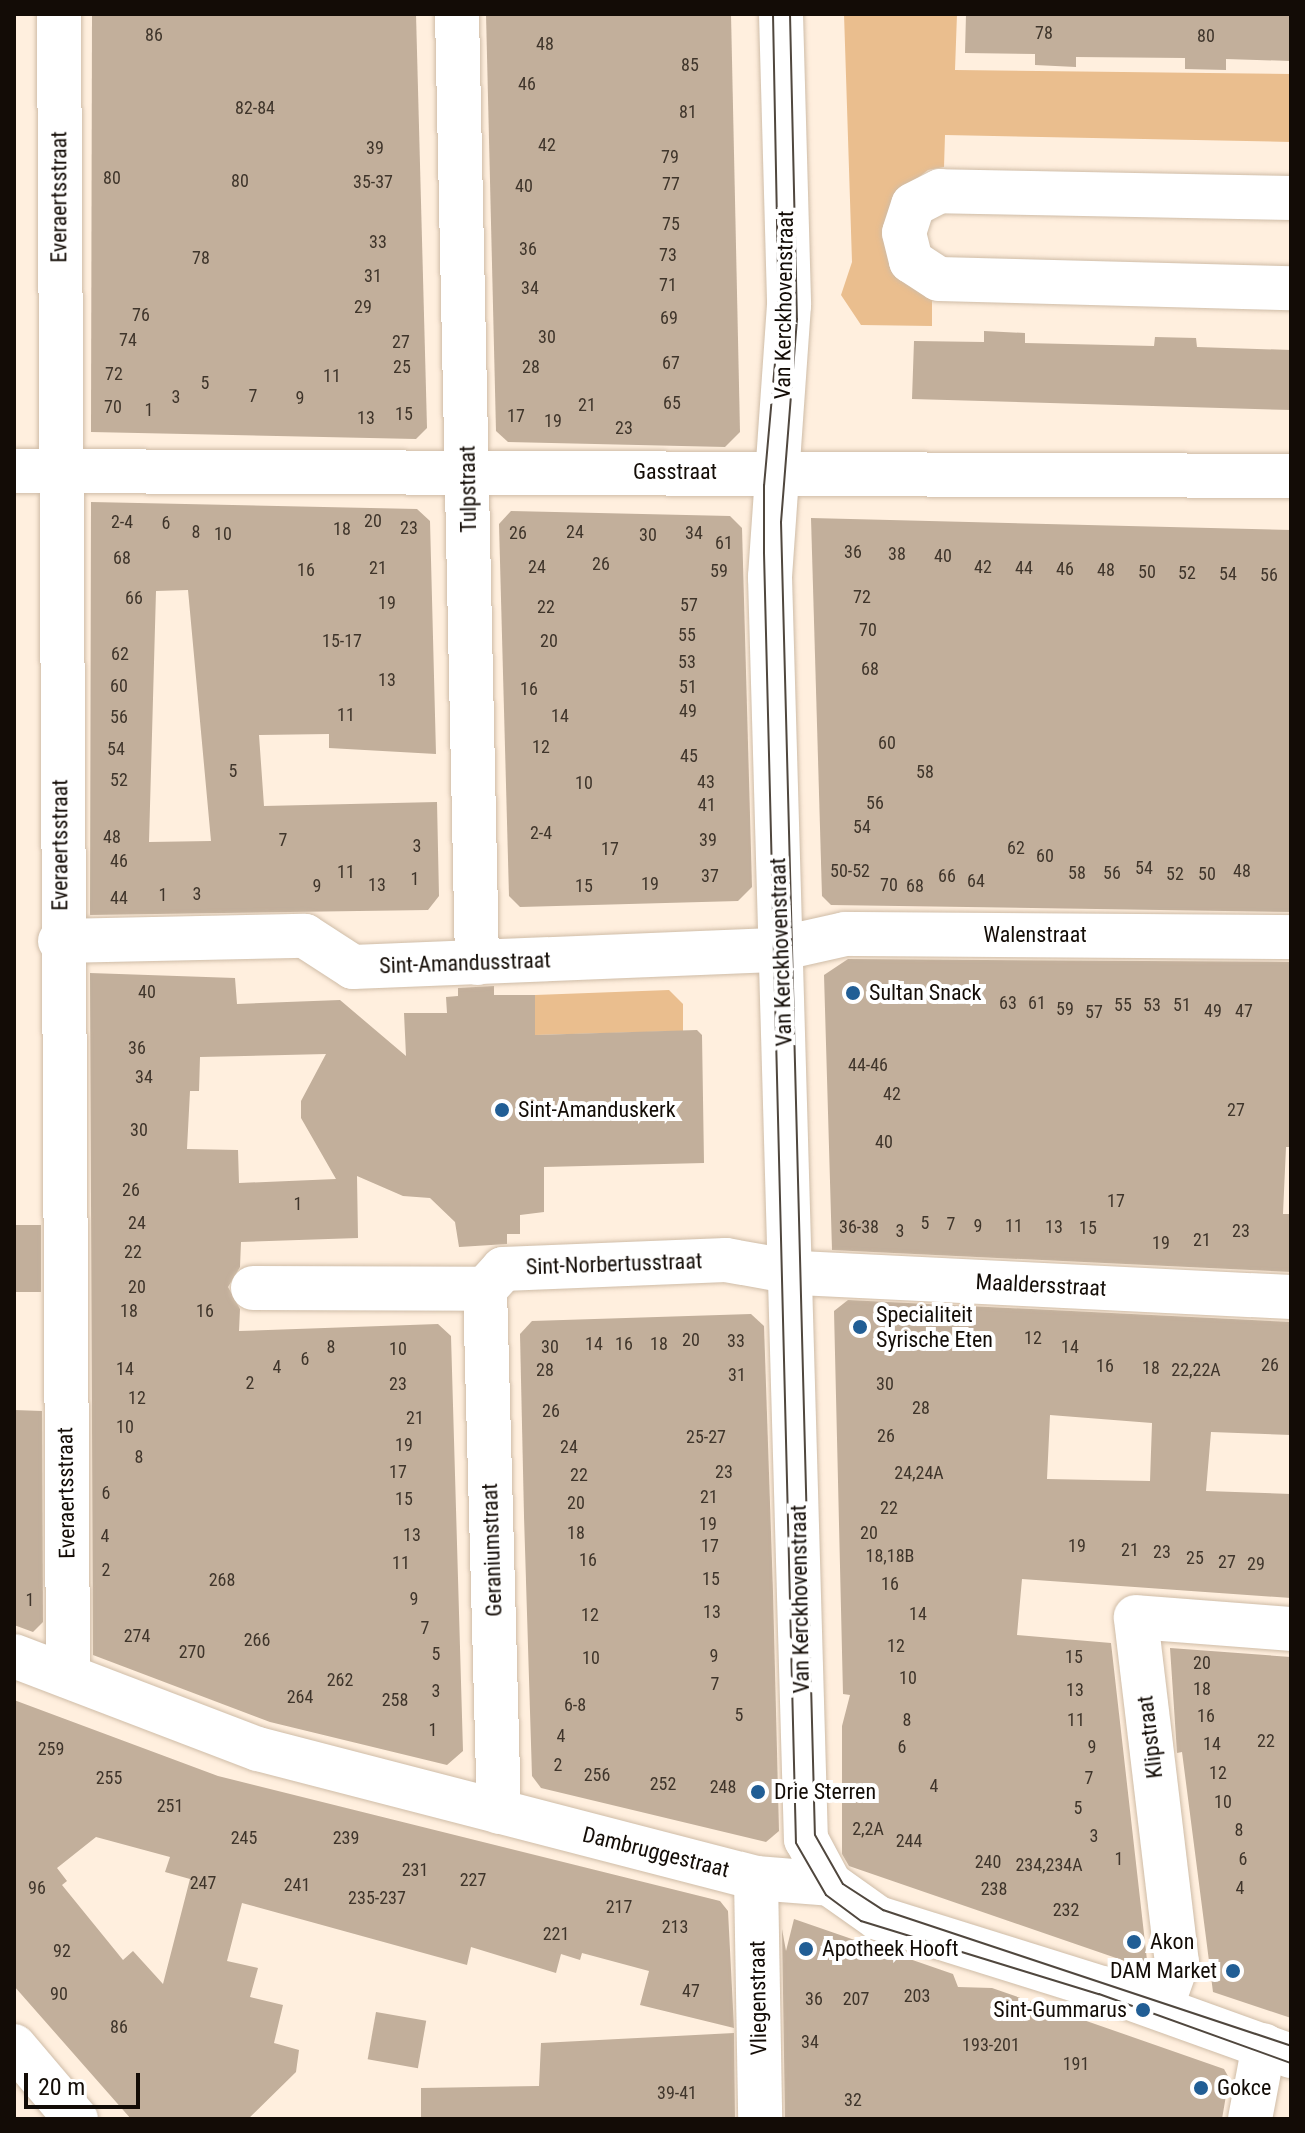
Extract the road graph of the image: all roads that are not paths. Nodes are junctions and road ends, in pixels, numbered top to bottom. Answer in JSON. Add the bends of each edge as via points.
{"nodes":[{"id":1,"x":59,"y":14,"type":"edge"},
{"id":2,"x":457,"y":14,"type":"edge"},
{"id":3,"x":781,"y":14,"type":"edge"},
{"id":4,"x":1291,"y":198,"type":"edge"},
{"id":5,"x":1291,"y":288,"type":"edge"},
{"id":6,"x":60,"y":469,"type":"junction"},
{"id":7,"x":14,"y":471,"type":"edge"},
{"id":8,"x":468,"y":471,"type":"junction"},
{"id":9,"x":775,"y":473,"type":"junction"},
{"id":10,"x":1291,"y":476,"type":"edge"},
{"id":11,"x":1291,"y":937,"type":"edge"},
{"id":12,"x":60,"y":941,"type":"junction"},
{"id":13,"x":781,"y":948,"type":"junction"},
{"id":14,"x":477,"y":963,"type":"junction"},
{"id":15,"x":791,"y":1270,"type":"junction"},
{"id":16,"x":253,"y":1288,"type":"dead end"},
{"id":17,"x":485,"y":1289,"type":"junction"},
{"id":18,"x":1291,"y":1297,"type":"edge"},
{"id":19,"x":1291,"y":1629,"type":"edge"},
{"id":20,"x":14,"y":1656,"type":"edge"},
{"id":21,"x":68,"y":1676,"type":"junction"},
{"id":22,"x":499,"y":1812,"type":"junction"},
{"id":23,"x":756,"y":1878,"type":"junction"},
{"id":24,"x":830,"y":1884,"type":"junction"},
{"id":25,"x":1161,"y":2008,"type":"junction"},
{"id":26,"x":14,"y":2046,"type":"edge"},
{"id":27,"x":1277,"y":2050,"type":"edge"},
{"id":28,"x":76,"y":2119,"type":"edge"},
{"id":29,"x":760,"y":2119,"type":"edge"},
{"id":30,"x":1250,"y":2119,"type":"edge"}],
"edges":[{"from":1,"to":6,"type":"street","name":"Everaertsstraat"},
{"from":2,"to":8,"type":"street","name":"Tulpstraat"},
{"from":3,"to":9,"type":"street","name":"Van Kerckhovenstraat","via":[[789,305]]},
{"from":4,"to":5,"type":"street","via":[[940,191],[913,205],[904,233],[911,261],[939,279]]},
{"from":6,"to":7,"type":"street","name":"Gasstraat"},
{"from":6,"to":8,"type":"street","name":"Gasstraat"},
{"from":6,"to":12,"type":"street","name":"Everaertsstraat"},
{"from":8,"to":9,"type":"street","name":"Gasstraat"},
{"from":8,"to":14,"type":"street","name":"Tulpstraat"},
{"from":9,"to":10,"type":"street","name":"Gasstraat"},
{"from":9,"to":13,"type":"street","name":"Van Kerckhovenstraat","via":[[770,577]]},
{"from":11,"to":13,"type":"street","name":"Walenstraat","via":[[845,934]]},
{"from":12,"to":14,"type":"street","name":"Sint-Amandusstraat","via":[[305,936],[353,967]]},
{"from":12,"to":21,"type":"street","name":"Everaertsstraat"},
{"from":13,"to":14,"type":"street","name":"Sint-Amandusstraat"},
{"from":13,"to":15,"type":"street","name":"Van Kerckhovenstraat"},
{"from":15,"to":17,"type":"street","name":"Sint-Norbertusstraat","via":[[726,1260],[503,1269]]},
{"from":15,"to":18,"type":"street","name":"Maaldersstraat"},
{"from":15,"to":24,"type":"street","name":"Van Kerckhovenstraat","via":[[806,1839]]},
{"from":16,"to":17,"type":"street"},
{"from":17,"to":22,"type":"street","name":"Geraniumstraat"},
{"from":19,"to":25,"type":"street","name":"Klipstraat","via":[[1136,1617],[1177,1963]]},
{"from":20,"to":21,"type":"street","name":"Dambruggestraat"},
{"from":21,"to":22,"type":"street","name":"Dambruggestraat","via":[[258,1749]]},
{"from":22,"to":23,"type":"street","name":"Dambruggestraat"},
{"from":23,"to":24,"type":"street","name":"Dambruggestraat"},
{"from":23,"to":29,"type":"street","name":"Vliegenstraat"},
{"from":24,"to":25,"type":"street","via":[[878,1918]]},
{"from":25,"to":27,"type":"street"},
{"from":26,"to":28,"type":"street"},
{"from":27,"to":30,"type":"street"}]}
